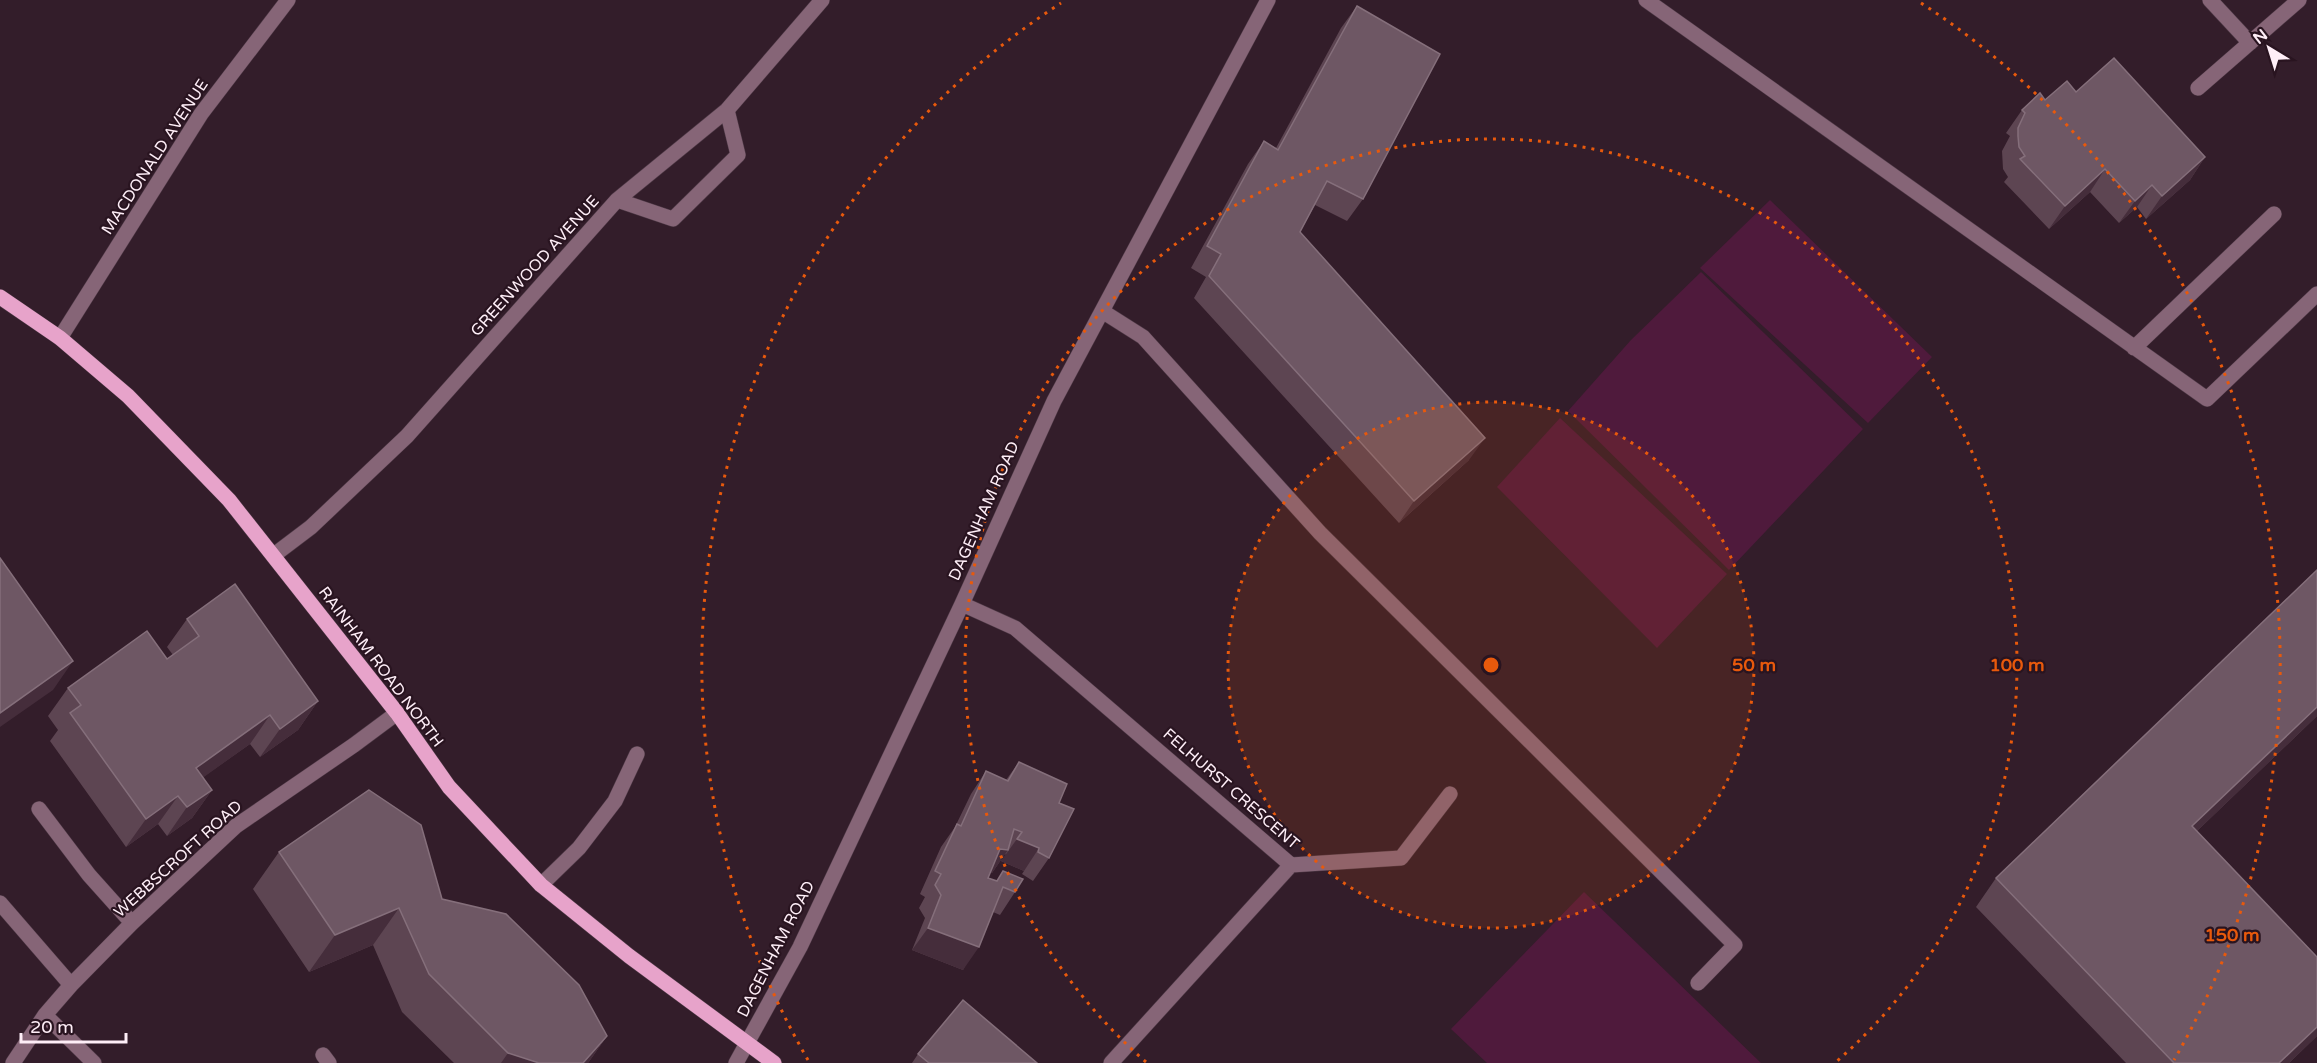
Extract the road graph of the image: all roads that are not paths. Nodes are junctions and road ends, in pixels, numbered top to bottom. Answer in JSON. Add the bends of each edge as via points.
{"nodes":[{"id":1,"x":288,"y":0,"type":"edge"},
{"id":2,"x":822,"y":0,"type":"edge"},
{"id":3,"x":1268,"y":0,"type":"edge"},
{"id":4,"x":1646,"y":0,"type":"edge"},
{"id":5,"x":2210,"y":0,"type":"edge"},
{"id":6,"x":2299,"y":0,"type":"edge"},
{"id":7,"x":2250,"y":43,"type":"junction"},
{"id":8,"x":2198,"y":88,"type":"dead end"},
{"id":9,"x":727,"y":111,"type":"junction"},
{"id":10,"x":617,"y":200,"type":"junction"},
{"id":11,"x":2274,"y":214,"type":"dead end"},
{"id":12,"x":2317,"y":294,"type":"edge"},
{"id":13,"x":0,"y":297,"type":"edge"},
{"id":14,"x":1102,"y":311,"type":"junction"},
{"id":15,"x":60,"y":338,"type":"junction"},
{"id":16,"x":2134,"y":348,"type":"junction"},
{"id":17,"x":274,"y":555,"type":"junction"},
{"id":18,"x":962,"y":604,"type":"junction"},
{"id":19,"x":397,"y":713,"type":"junction"},
{"id":20,"x":637,"y":754,"type":"dead end"},
{"id":21,"x":1450,"y":794,"type":"dead end"},
{"id":22,"x":39,"y":809,"type":"dead end"},
{"id":23,"x":1291,"y":865,"type":"junction"},
{"id":24,"x":541,"y":885,"type":"junction"},
{"id":25,"x":0,"y":903,"type":"edge"},
{"id":26,"x":132,"y":923,"type":"junction"},
{"id":27,"x":1698,"y":983,"type":"dead end"},
{"id":28,"x":71,"y":985,"type":"junction"},
{"id":29,"x":45,"y":1015,"type":"junction"},
{"id":30,"x":748,"y":1044,"type":"junction"},
{"id":31,"x":13,"y":1063,"type":"edge"},
{"id":32,"x":94,"y":1063,"type":"edge"},
{"id":33,"x":736,"y":1063,"type":"edge"},
{"id":34,"x":774,"y":1063,"type":"edge"},
{"id":35,"x":1111,"y":1063,"type":"edge"}],
"edges":[{"from":1,"to":15,"type":"street","name":"MACDONALD AVENUE","via":[[201,114]]},
{"from":2,"to":9,"type":"street","name":"GREENWOOD AVENUE"},
{"from":3,"to":14,"type":"street","name":"DAGENHAM ROAD"},
{"from":4,"to":16,"type":"street"},
{"from":5,"to":7,"type":"street"},
{"from":6,"to":7,"type":"street"},
{"from":7,"to":8,"type":"street"},
{"from":9,"to":10,"type":"street","name":"GREENWOOD AVENUE"},
{"from":9,"to":10,"type":"street","via":[[738,155],[673,219]]},
{"from":10,"to":17,"type":"street","name":"GREENWOOD AVENUE","via":[[407,436],[311,527]]},
{"from":11,"to":16,"type":"street"},
{"from":12,"to":16,"type":"street","via":[[2206,399]]},
{"from":13,"to":15,"type":"main road","name":"RAINHAM ROAD NORTH"},
{"from":14,"to":18,"type":"street","name":"DAGENHAM ROAD","via":[[1054,401]]},
{"from":14,"to":27,"type":"street","via":[[1143,337],[1320,533],[1735,945]]},
{"from":15,"to":17,"type":"main road","name":"RAINHAM ROAD NORTH","via":[[128,396],[229,500]]},
{"from":17,"to":19,"type":"main road","name":"RAINHAM ROAD NORTH"},
{"from":18,"to":23,"type":"street","name":"FELHURST CRESCENT","via":[[1015,628]]},
{"from":18,"to":30,"type":"street","name":"DAGENHAM ROAD","via":[[800,947]]},
{"from":19,"to":24,"type":"main road","name":"RAINHAM ROAD NORTH","via":[[449,787]]},
{"from":19,"to":26,"type":"street","name":"WEBBSCROFT ROAD","via":[[236,826]]},
{"from":20,"to":24,"type":"street","via":[[615,801],[579,848]]},
{"from":21,"to":23,"type":"street","via":[[1401,858]]},
{"from":22,"to":26,"type":"street"},
{"from":23,"to":35,"type":"street","name":"FELHURST CRESCENT"},
{"from":24,"to":30,"type":"main road","name":"RAINHAM ROAD NORTH","via":[[621,951]]},
{"from":25,"to":28,"type":"street"},
{"from":26,"to":28,"type":"street","name":"WEBBSCROFT ROAD"},
{"from":28,"to":29,"type":"street","name":"WEBBSCROFT ROAD"},
{"from":29,"to":31,"type":"street","name":"WEBBSCROFT ROAD"},
{"from":29,"to":32,"type":"street"},
{"from":30,"to":33,"type":"street","name":"DAGENHAM ROAD"},
{"from":30,"to":34,"type":"main road","name":"RAINHAM ROAD NORTH"}]}
